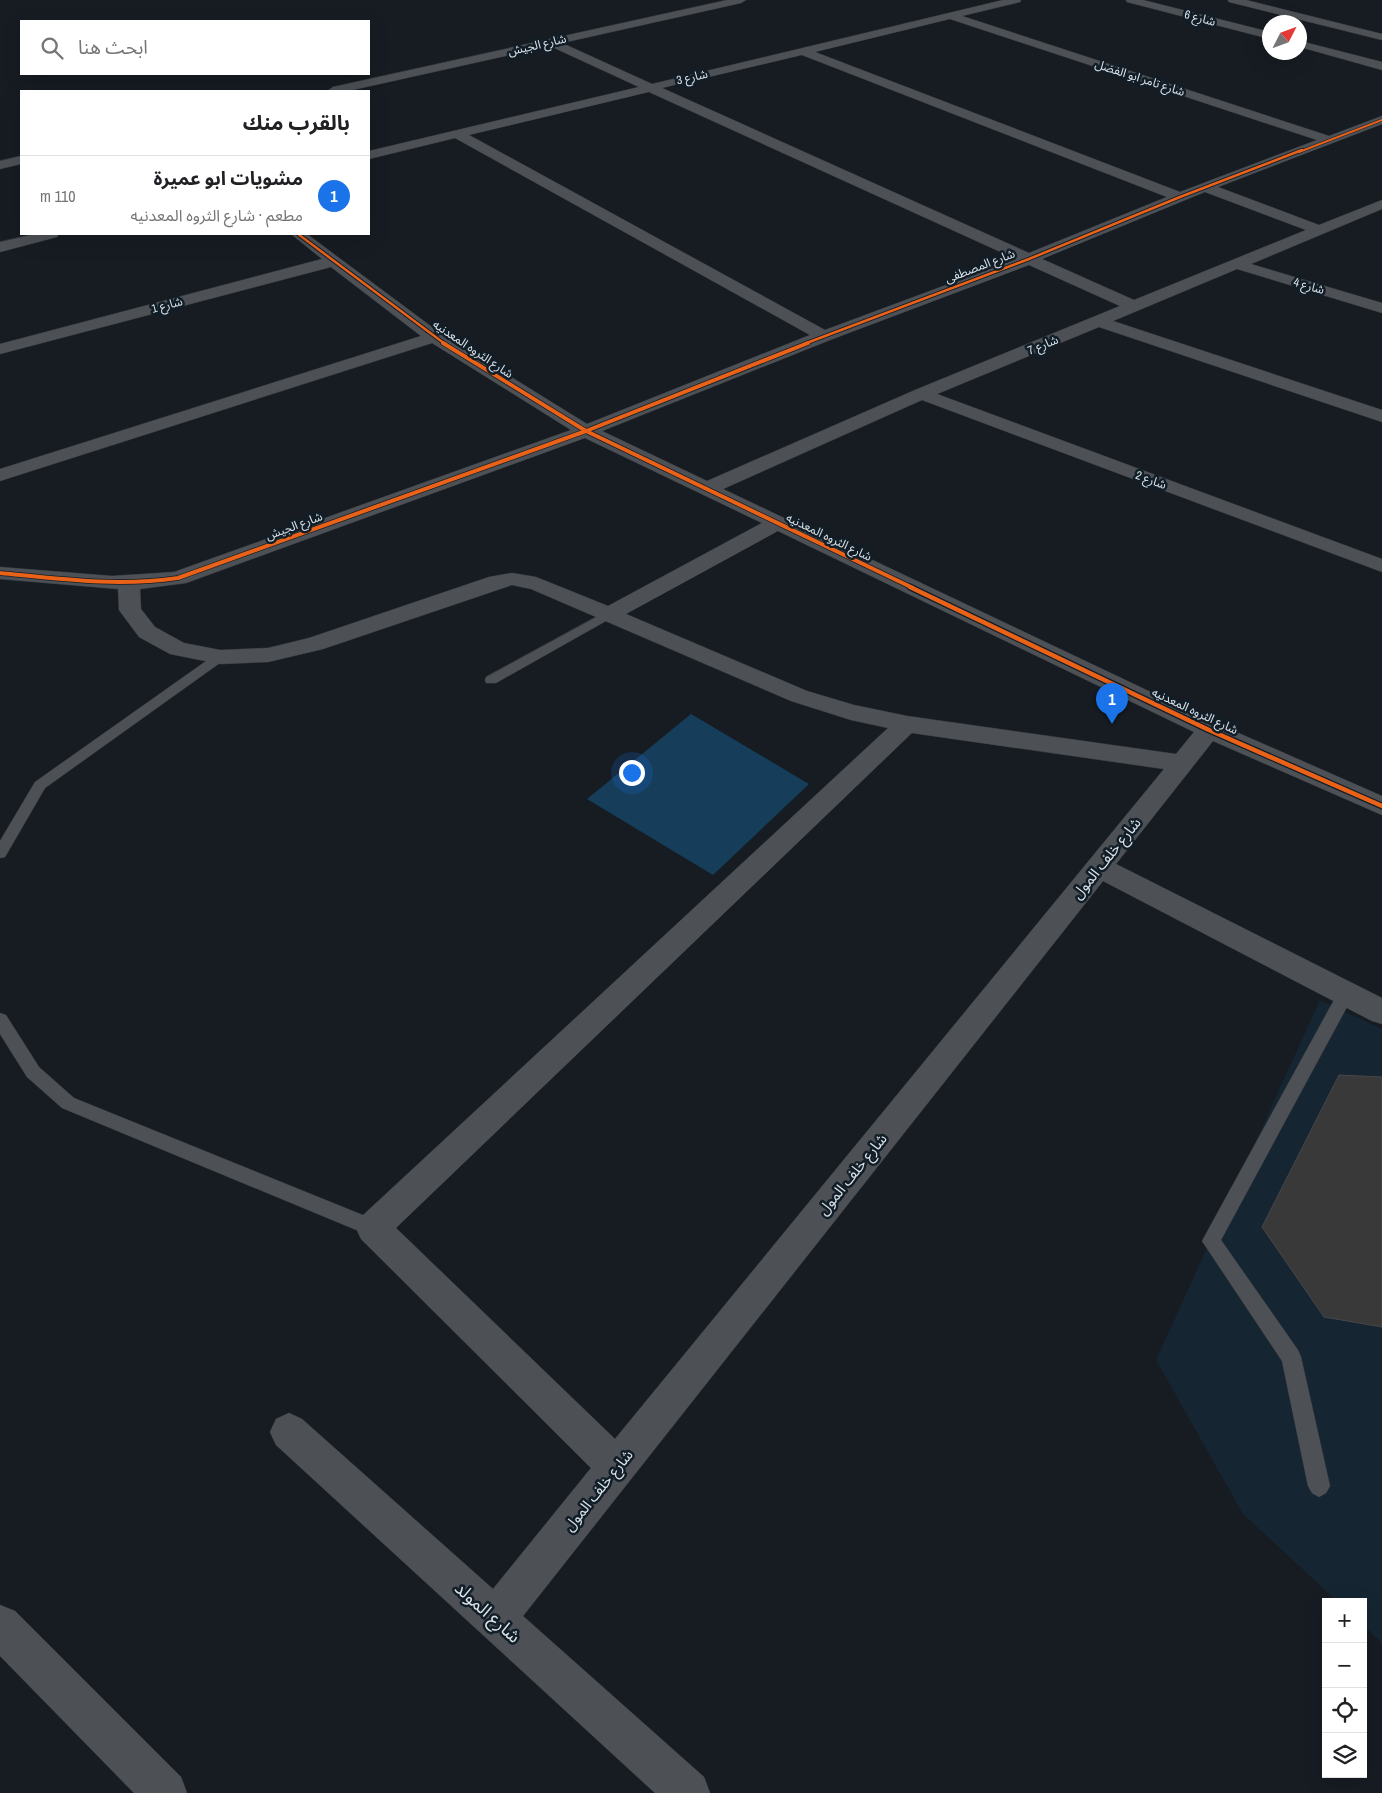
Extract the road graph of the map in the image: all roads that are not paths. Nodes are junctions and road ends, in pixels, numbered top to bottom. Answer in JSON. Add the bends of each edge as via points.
{"nodes":[{"id":1,"x":741,"y":0,"type":"edge"},
{"id":2,"x":1016,"y":0,"type":"edge"},
{"id":3,"x":1131,"y":0,"type":"edge"},
{"id":4,"x":1233,"y":0,"type":"edge"},
{"id":5,"x":950,"y":16,"type":"junction"},
{"id":6,"x":1262,"y":34,"type":"edge"},
{"id":7,"x":1382,"y":37,"type":"edge"},
{"id":8,"x":550,"y":42,"type":"junction"},
{"id":9,"x":1307,"y":46,"type":"edge"},
{"id":10,"x":803,"y":51,"type":"junction"},
{"id":11,"x":1382,"y":66,"type":"edge"},
{"id":12,"x":647,"y":88,"type":"junction"},
{"id":13,"x":337,"y":90,"type":"edge"},
{"id":14,"x":1382,"y":120,"type":"edge"},
{"id":15,"x":1366,"y":126,"type":"junction"},
{"id":16,"x":1382,"y":131,"type":"edge"},
{"id":17,"x":457,"y":134,"type":"junction"},
{"id":18,"x":1329,"y":140,"type":"junction"},
{"id":19,"x":370,"y":155,"type":"edge"},
{"id":20,"x":20,"y":160,"type":"edge"},
{"id":21,"x":0,"y":165,"type":"edge"},
{"id":22,"x":1204,"y":188,"type":"junction"},
{"id":23,"x":1180,"y":196,"type":"junction"},
{"id":24,"x":1378,"y":208,"type":"edge"},
{"id":25,"x":1319,"y":230,"type":"junction"},
{"id":26,"x":48,"y":235,"type":"edge"},
{"id":27,"x":299,"y":235,"type":"edge"},
{"id":28,"x":0,"y":247,"type":"edge"},
{"id":29,"x":1030,"y":258,"type":"junction"},
{"id":30,"x":334,"y":261,"type":"junction"},
{"id":31,"x":1235,"y":264,"type":"junction"},
{"id":32,"x":1136,"y":307,"type":"junction"},
{"id":33,"x":1382,"y":308,"type":"edge"},
{"id":34,"x":1101,"y":322,"type":"junction"},
{"id":35,"x":824,"y":336,"type":"junction"},
{"id":36,"x":434,"y":337,"type":"junction"},
{"id":37,"x":0,"y":349,"type":"edge"},
{"id":38,"x":921,"y":394,"type":"junction"},
{"id":39,"x":1382,"y":416,"type":"edge"},
{"id":40,"x":586,"y":431,"type":"junction"},
{"id":41,"x":0,"y":475,"type":"edge"},
{"id":42,"x":706,"y":489,"type":"junction"},
{"id":43,"x":778,"y":523,"type":"junction"},
{"id":44,"x":1382,"y":566,"type":"edge"},
{"id":45,"x":0,"y":573,"type":"edge"},
{"id":46,"x":129,"y":584,"type":"junction"},
{"id":47,"x":609,"y":614,"type":"junction"},
{"id":48,"x":220,"y":656,"type":"junction"},
{"id":49,"x":491,"y":680,"type":"dead end"},
{"id":50,"x":907,"y":724,"type":"junction"},
{"id":51,"x":1209,"y":730,"type":"junction"},
{"id":52,"x":1183,"y":763,"type":"junction"},
{"id":53,"x":1382,"y":806,"type":"edge"},
{"id":54,"x":0,"y":853,"type":"edge"},
{"id":55,"x":1099,"y":867,"type":"junction"},
{"id":56,"x":1346,"y":994,"type":"junction"},
{"id":57,"x":1382,"y":1012,"type":"edge"},
{"id":58,"x":0,"y":1020,"type":"edge"},
{"id":59,"x":374,"y":1228,"type":"junction"},
{"id":60,"x":289,"y":1432,"type":"dead end"},
{"id":61,"x":616,"y":1467,"type":"junction"},
{"id":62,"x":1319,"y":1486,"type":"dead end"},
{"id":63,"x":495,"y":1618,"type":"junction"},
{"id":64,"x":0,"y":1626,"type":"edge"},
{"id":65,"x":165,"y":1793,"type":"edge"},
{"id":66,"x":688,"y":1793,"type":"edge"}],
"edges":[{"from":1,"to":8,"type":"street","name":"شارع الجيش"},
{"from":2,"to":5,"type":"street","name":"شارع 3"},
{"from":3,"to":6,"type":"street","name":"شارع 6"},
{"from":4,"to":7,"type":"street"},
{"from":5,"to":10,"type":"street","name":"شارع 3"},
{"from":5,"to":18,"type":"street","name":"شارع تامر ابو الفضل"},
{"from":8,"to":12,"type":"street"},
{"from":8,"to":13,"type":"street","name":"شارع الجيش"},
{"from":9,"to":11,"type":"street"},
{"from":10,"to":12,"type":"street","name":"شارع 3"},
{"from":10,"to":23,"type":"street"},
{"from":12,"to":17,"type":"street","name":"شارع 3"},
{"from":12,"to":29,"type":"street"},
{"from":14,"to":15,"type":"street","name":"شارع المصطفى"},
{"from":15,"to":16,"type":"street"},
{"from":15,"to":18,"type":"street","name":"شارع المصطفى"},
{"from":17,"to":19,"type":"street","name":"شارع 3"},
{"from":17,"to":35,"type":"street"},
{"from":18,"to":22,"type":"street","name":"شارع المصطفى"},
{"from":20,"to":21,"type":"street"},
{"from":22,"to":23,"type":"street","name":"شارع المصطفى"},
{"from":22,"to":25,"type":"street"},
{"from":23,"to":29,"type":"street","name":"شارع المصطفى"},
{"from":24,"to":25,"type":"street","name":"شارع 7"},
{"from":25,"to":31,"type":"street","name":"شارع 7"},
{"from":26,"to":28,"type":"street"},
{"from":27,"to":30,"type":"street","name":"شارع الثروه المعدنيه"},
{"from":29,"to":32,"type":"street"},
{"from":29,"to":35,"type":"street","name":"شارع المصطفى"},
{"from":30,"to":36,"type":"street","name":"شارع الثروه المعدنيه"},
{"from":30,"to":37,"type":"street","name":"شارع 1"},
{"from":31,"to":32,"type":"street","name":"شارع 7"},
{"from":31,"to":33,"type":"street","name":"شارع 4"},
{"from":32,"to":34,"type":"street","name":"شارع 7"},
{"from":34,"to":38,"type":"street","name":"شارع 7"},
{"from":34,"to":39,"type":"street"},
{"from":35,"to":40,"type":"street","name":"شارع المصطفى"},
{"from":36,"to":40,"type":"street","name":"شارع الثروه المعدنيه"},
{"from":36,"to":41,"type":"street"},
{"from":38,"to":42,"type":"street","name":"شارع 7"},
{"from":38,"to":44,"type":"street","name":"شارع 2"},
{"from":40,"to":42,"type":"street","name":"شارع الثروه المعدنيه"},
{"from":40,"to":46,"type":"street","name":"شارع الجيش","via":[[178,578]]},
{"from":42,"to":43,"type":"street","name":"شارع الثروه المعدنيه"},
{"from":43,"to":47,"type":"street"},
{"from":43,"to":51,"type":"street","name":"شارع الثروه المعدنيه"},
{"from":45,"to":46,"type":"street","name":"شارع الجيش"},
{"from":46,"to":48,"type":"street","via":[[130,610],[147,632],[178,649]]},
{"from":47,"to":48,"type":"street","via":[[536,583],[512,579],[315,644],[268,655]]},
{"from":47,"to":49,"type":"lane"},
{"from":47,"to":50,"type":"street","via":[[799,696]]},
{"from":48,"to":54,"type":"lane","via":[[40,785]]},
{"from":50,"to":52,"type":"street"},
{"from":50,"to":59,"type":"street"},
{"from":51,"to":52,"type":"street","name":"شارع خلف المول"},
{"from":51,"to":53,"type":"street","name":"شارع الثروه المعدنيه"},
{"from":52,"to":55,"type":"street","name":"شارع خلف المول"},
{"from":55,"to":56,"type":"street"},
{"from":55,"to":61,"type":"street","name":"شارع خلف المول"},
{"from":56,"to":57,"type":"street"},
{"from":56,"to":62,"type":"lane","via":[[1211,1241],[1291,1357]]},
{"from":58,"to":59,"type":"lane","via":[[33,1072],[68,1103]]},
{"from":59,"to":61,"type":"street"},
{"from":60,"to":63,"type":"street","name":"شارع المولد"},
{"from":61,"to":63,"type":"street","name":"شارع خلف المول"},
{"from":63,"to":66,"type":"street","name":"شارع المولد"},
{"from":64,"to":65,"type":"street"}]}
